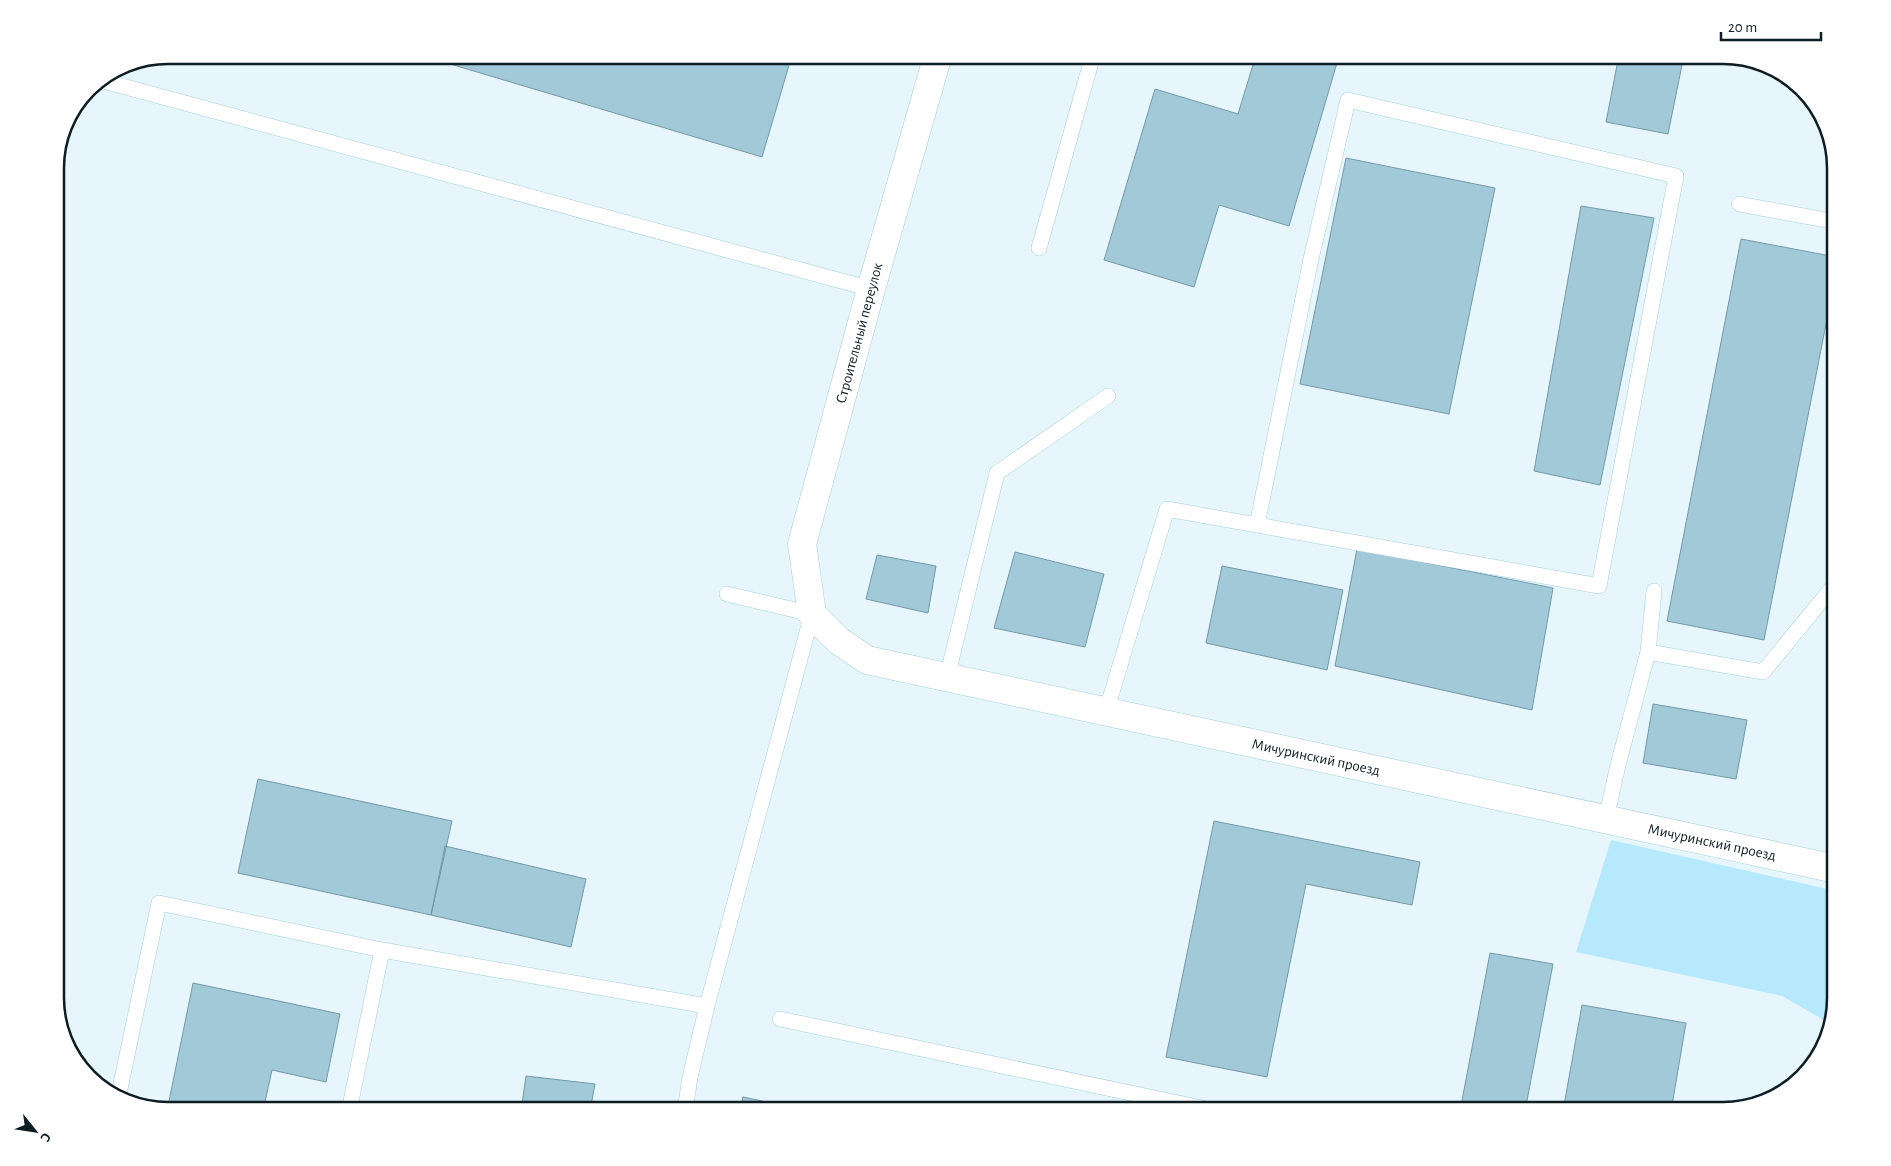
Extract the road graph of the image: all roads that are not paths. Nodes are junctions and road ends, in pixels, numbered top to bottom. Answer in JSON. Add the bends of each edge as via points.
{"nodes":[{"id":1,"x":935,"y":64,"type":"edge"},
{"id":2,"x":1090,"y":64,"type":"edge"},
{"id":3,"x":108,"y":82,"type":"edge"},
{"id":4,"x":1739,"y":204,"type":"dead end"},
{"id":5,"x":1827,"y":220,"type":"edge"},
{"id":6,"x":1039,"y":248,"type":"dead end"},
{"id":7,"x":871,"y":289,"type":"junction"},
{"id":8,"x":1108,"y":396,"type":"dead end"},
{"id":9,"x":1257,"y":525,"type":"junction"},
{"id":10,"x":1654,"y":591,"type":"dead end"},
{"id":11,"x":727,"y":594,"type":"dead end"},
{"id":12,"x":1827,"y":595,"type":"edge"},
{"id":13,"x":812,"y":614,"type":"junction"},
{"id":14,"x":1648,"y":652,"type":"junction"},
{"id":15,"x":946,"y":677,"type":"junction"},
{"id":16,"x":1106,"y":712,"type":"junction"},
{"id":17,"x":1606,"y":820,"type":"junction"},
{"id":18,"x":1827,"y":867,"type":"edge"},
{"id":19,"x":382,"y":950,"type":"junction"},
{"id":20,"x":707,"y":1006,"type":"junction"},
{"id":21,"x":780,"y":1019,"type":"dead end"},
{"id":22,"x":120,"y":1090,"type":"edge"},
{"id":23,"x":350,"y":1102,"type":"edge"},
{"id":24,"x":686,"y":1102,"type":"edge"},
{"id":25,"x":1173,"y":1102,"type":"edge"}],
"edges":[{"from":1,"to":7,"type":"street","name":"Строительный переулок"},
{"from":2,"to":6,"type":"lane"},
{"from":3,"to":7,"type":"lane"},
{"from":4,"to":5,"type":"lane"},
{"from":7,"to":13,"type":"street","name":"Строительный переулок","via":[[802,544]]},
{"from":8,"to":15,"type":"lane","via":[[997,473]]},
{"from":9,"to":9,"type":"lane","via":[[1599,586],[1676,176],[1348,100],[1311,259]]},
{"from":9,"to":16,"type":"lane","via":[[1167,509]]},
{"from":10,"to":14,"type":"lane"},
{"from":11,"to":13,"type":"lane"},
{"from":12,"to":14,"type":"lane","via":[[1763,672]]},
{"from":13,"to":15,"type":"street","name":"Мичуринский проезд","via":[[839,641],[867,660]]},
{"from":13,"to":20,"type":"lane"},
{"from":14,"to":17,"type":"lane"},
{"from":15,"to":16,"type":"street","name":"Мичуринский проезд"},
{"from":16,"to":17,"type":"street","name":"Мичуринский проезд"},
{"from":17,"to":18,"type":"street","name":"Мичуринский проезд"},
{"from":19,"to":20,"type":"lane"},
{"from":19,"to":22,"type":"lane","via":[[159,904]]},
{"from":19,"to":23,"type":"lane"},
{"from":20,"to":24,"type":"lane"},
{"from":21,"to":25,"type":"lane"}]}
